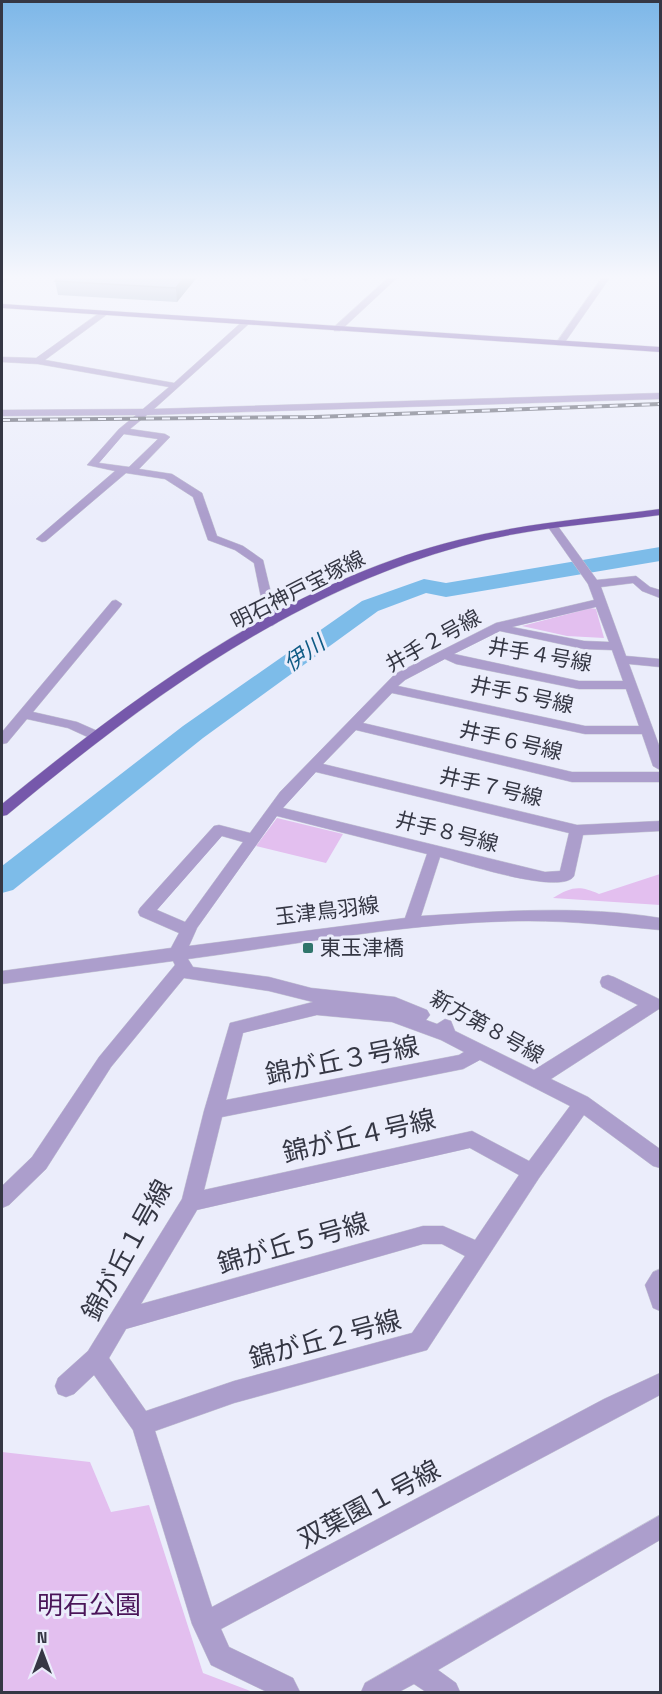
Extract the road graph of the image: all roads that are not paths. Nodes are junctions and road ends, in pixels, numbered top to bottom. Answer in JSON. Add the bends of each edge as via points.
{"nodes":[{"id":1,"x":46,"y":355,"type":"edge"},
{"id":2,"x":210,"y":355,"type":"edge"},
{"id":3,"x":2,"y":360,"type":"edge"},
{"id":4,"x":38,"y":361,"type":"junction"},
{"id":5,"x":176,"y":386,"type":"junction"},
{"id":6,"x":660,"y":396,"type":"edge"},
{"id":7,"x":2,"y":413,"type":"edge"},
{"id":8,"x":142,"y":413,"type":"junction"},
{"id":9,"x":122,"y":431,"type":"junction"},
{"id":10,"x":127,"y":470,"type":"junction"},
{"id":11,"x":660,"y":513,"type":"edge"},
{"id":12,"x":555,"y":529,"type":"junction"},
{"id":13,"x":42,"y":539,"type":"dead end"},
{"id":14,"x":594,"y":584,"type":"junction"},
{"id":15,"x":660,"y":594,"type":"edge"},
{"id":16,"x":601,"y":602,"type":"junction"},
{"id":17,"x":116,"y":604,"type":"dead end"},
{"id":18,"x":272,"y":622,"type":"junction"},
{"id":19,"x":500,"y":626,"type":"junction"},
{"id":20,"x":616,"y":646,"type":"junction"},
{"id":21,"x":444,"y":654,"type":"junction"},
{"id":22,"x":621,"y":659,"type":"junction"},
{"id":23,"x":660,"y":663,"type":"edge"},
{"id":24,"x":631,"y":685,"type":"junction"},
{"id":25,"x":389,"y":688,"type":"junction"},
{"id":26,"x":25,"y":714,"type":"junction"},
{"id":27,"x":353,"y":725,"type":"junction"},
{"id":28,"x":647,"y":730,"type":"junction"},
{"id":29,"x":96,"y":736,"type":"junction"},
{"id":30,"x":2,"y":740,"type":"edge"},
{"id":31,"x":660,"y":766,"type":"edge"},
{"id":32,"x":314,"y":767,"type":"junction"},
{"id":33,"x":660,"y":777,"type":"edge"},
{"id":34,"x":273,"y":810,"type":"junction"},
{"id":35,"x":2,"y":812,"type":"edge"},
{"id":36,"x":660,"y":826,"type":"edge"},
{"id":37,"x":578,"y":830,"type":"junction"},
{"id":38,"x":252,"y":839,"type":"junction"},
{"id":39,"x":435,"y":851,"type":"junction"},
{"id":40,"x":411,"y":923,"type":"junction"},
{"id":41,"x":660,"y":924,"type":"edge"},
{"id":42,"x":188,"y":930,"type":"junction"},
{"id":43,"x":180,"y":960,"type":"junction"},
{"id":44,"x":3,"y":980,"type":"edge"},
{"id":45,"x":609,"y":982,"type":"dead end"},
{"id":46,"x":447,"y":1035,"type":"junction"},
{"id":47,"x":479,"y":1052,"type":"junction"},
{"id":48,"x":535,"y":1079,"type":"junction"},
{"id":49,"x":582,"y":1103,"type":"junction"},
{"id":50,"x":213,"y":1111,"type":"junction"},
{"id":51,"x":660,"y":1160,"type":"edge"},
{"id":52,"x":532,"y":1172,"type":"junction"},
{"id":53,"x":2,"y":1199,"type":"edge"},
{"id":54,"x":191,"y":1202,"type":"junction"},
{"id":55,"x":480,"y":1253,"type":"junction"},
{"id":56,"x":660,"y":1279,"type":"edge"},
{"id":57,"x":660,"y":1301,"type":"edge"},
{"id":58,"x":118,"y":1321,"type":"junction"},
{"id":59,"x":96,"y":1359,"type":"junction"},
{"id":60,"x":660,"y":1384,"type":"edge"},
{"id":61,"x":66,"y":1386,"type":"dead end"},
{"id":62,"x":142,"y":1424,"type":"junction"},
{"id":63,"x":660,"y":1527,"type":"edge"},
{"id":64,"x":205,"y":1624,"type":"junction"},
{"id":65,"x":415,"y":1669,"type":"junction"},
{"id":66,"x":287,"y":1692,"type":"edge"},
{"id":67,"x":374,"y":1692,"type":"edge"},
{"id":68,"x":447,"y":1692,"type":"edge"}],
"edges":[{"from":1,"to":4,"type":"street"},
{"from":2,"to":5,"type":"street"},
{"from":3,"to":4,"type":"street"},
{"from":4,"to":5,"type":"street"},
{"from":5,"to":8,"type":"street"},
{"from":6,"to":8,"type":"street"},
{"from":7,"to":8,"type":"street"},
{"from":8,"to":9,"type":"street"},
{"from":9,"to":10,"type":"street","via":[[92,465]]},
{"from":9,"to":10,"type":"street","via":[[165,437]]},
{"from":10,"to":13,"type":"street"},
{"from":10,"to":18,"type":"street","via":[[168,476],[198,495],[212,538],[240,548],[259,562]]},
{"from":11,"to":12,"type":"main road","name":"明石神戸宝塚線"},
{"from":12,"to":14,"type":"street"},
{"from":12,"to":18,"type":"main road","name":"明石神戸宝塚線","via":[[461,542],[428,552],[356,579]]},
{"from":14,"to":15,"type":"street","via":[[636,579],[646,590]]},
{"from":14,"to":16,"type":"street"},
{"from":16,"to":19,"type":"street","name":"井手２号線"},
{"from":16,"to":20,"type":"street"},
{"from":17,"to":26,"type":"street"},
{"from":18,"to":29,"type":"main road","name":"明石神戸宝塚線","via":[[168,683]]},
{"from":19,"to":20,"type":"street","via":[[584,645]]},
{"from":19,"to":21,"type":"street","name":"井手２号線"},
{"from":20,"to":22,"type":"street"},
{"from":21,"to":24,"type":"street","name":"井手４号線","via":[[456,660],[579,685]]},
{"from":21,"to":25,"type":"street","name":"井手２号線","via":[[400,677]]},
{"from":22,"to":23,"type":"street"},
{"from":22,"to":24,"type":"street"},
{"from":24,"to":28,"type":"street"},
{"from":25,"to":27,"type":"street","name":"井手２号線"},
{"from":25,"to":28,"type":"street","name":"井手５号線","via":[[585,730]]},
{"from":26,"to":29,"type":"street","via":[[72,725]]},
{"from":26,"to":30,"type":"street"},
{"from":27,"to":32,"type":"street","name":"井手２号線"},
{"from":27,"to":33,"type":"street","name":"井手６号線","via":[[572,777]]},
{"from":28,"to":31,"type":"street"},
{"from":29,"to":35,"type":"main road","name":"明石神戸宝塚線"},
{"from":32,"to":34,"type":"street","name":"井手２号線"},
{"from":32,"to":37,"type":"street","name":"井手７号線"},
{"from":34,"to":38,"type":"street","name":"井手２号線"},
{"from":34,"to":39,"type":"street","name":"井手８号線"},
{"from":36,"to":37,"type":"street","name":"井手７号線"},
{"from":37,"to":39,"type":"street","name":"井手８号線","via":[[566,876],[545,878]]},
{"from":38,"to":42,"type":"street","name":"井手２号線"},
{"from":38,"to":42,"type":"street","via":[[219,830],[146,912]]},
{"from":39,"to":40,"type":"street"},
{"from":40,"to":41,"type":"street","name":"玉津鳥羽線","via":[[528,915]]},
{"from":40,"to":43,"type":"street","name":"玉津鳥羽線"},
{"from":42,"to":43,"type":"street","name":"井手２号線"},
{"from":43,"to":44,"type":"street","name":"玉津鳥羽線"},
{"from":43,"to":46,"type":"street","name":"新方第８号線","via":[[188,973],[269,984],[311,995],[395,1004],[444,1024]]},
{"from":43,"to":53,"type":"street","name":"井手２号線","via":[[105,1062],[39,1162]]},
{"from":45,"to":48,"type":"street","via":[[653,1004]]},
{"from":46,"to":47,"type":"street","name":"新方第８号線"},
{"from":46,"to":50,"type":"street","name":"錦が丘１号線","via":[[393,1015],[317,1008],[236,1028]]},
{"from":47,"to":48,"type":"street","name":"新方第８号線"},
{"from":47,"to":50,"type":"street","name":"錦が丘３号線","via":[[463,1062]]},
{"from":48,"to":49,"type":"street","name":"新方第８号線"},
{"from":49,"to":51,"type":"street","name":"新方第８号線"},
{"from":49,"to":52,"type":"street","name":"錦が丘２号線"},
{"from":50,"to":54,"type":"street","name":"錦が丘１号線"},
{"from":52,"to":54,"type":"street","name":"錦が丘４号線","via":[[472,1139]]},
{"from":52,"to":55,"type":"street","name":"錦が丘２号線"},
{"from":54,"to":58,"type":"street","name":"錦が丘１号線"},
{"from":55,"to":58,"type":"street","name":"錦が丘５号線","via":[[443,1235],[423,1235]]},
{"from":55,"to":62,"type":"street","name":"錦が丘２号線","via":[[418,1342],[234,1392]]},
{"from":56,"to":57,"type":"street","via":[[655,1285]]},
{"from":58,"to":59,"type":"street","name":"錦が丘１号線"},
{"from":59,"to":61,"type":"street","name":"錦が丘１号線"},
{"from":59,"to":62,"type":"street"},
{"from":60,"to":64,"type":"street","name":"双葉園１号線"},
{"from":62,"to":64,"type":"street"},
{"from":63,"to":65,"type":"street"},
{"from":64,"to":66,"type":"street","via":[[220,1656]]},
{"from":65,"to":67,"type":"street"},
{"from":65,"to":68,"type":"street"}]}
